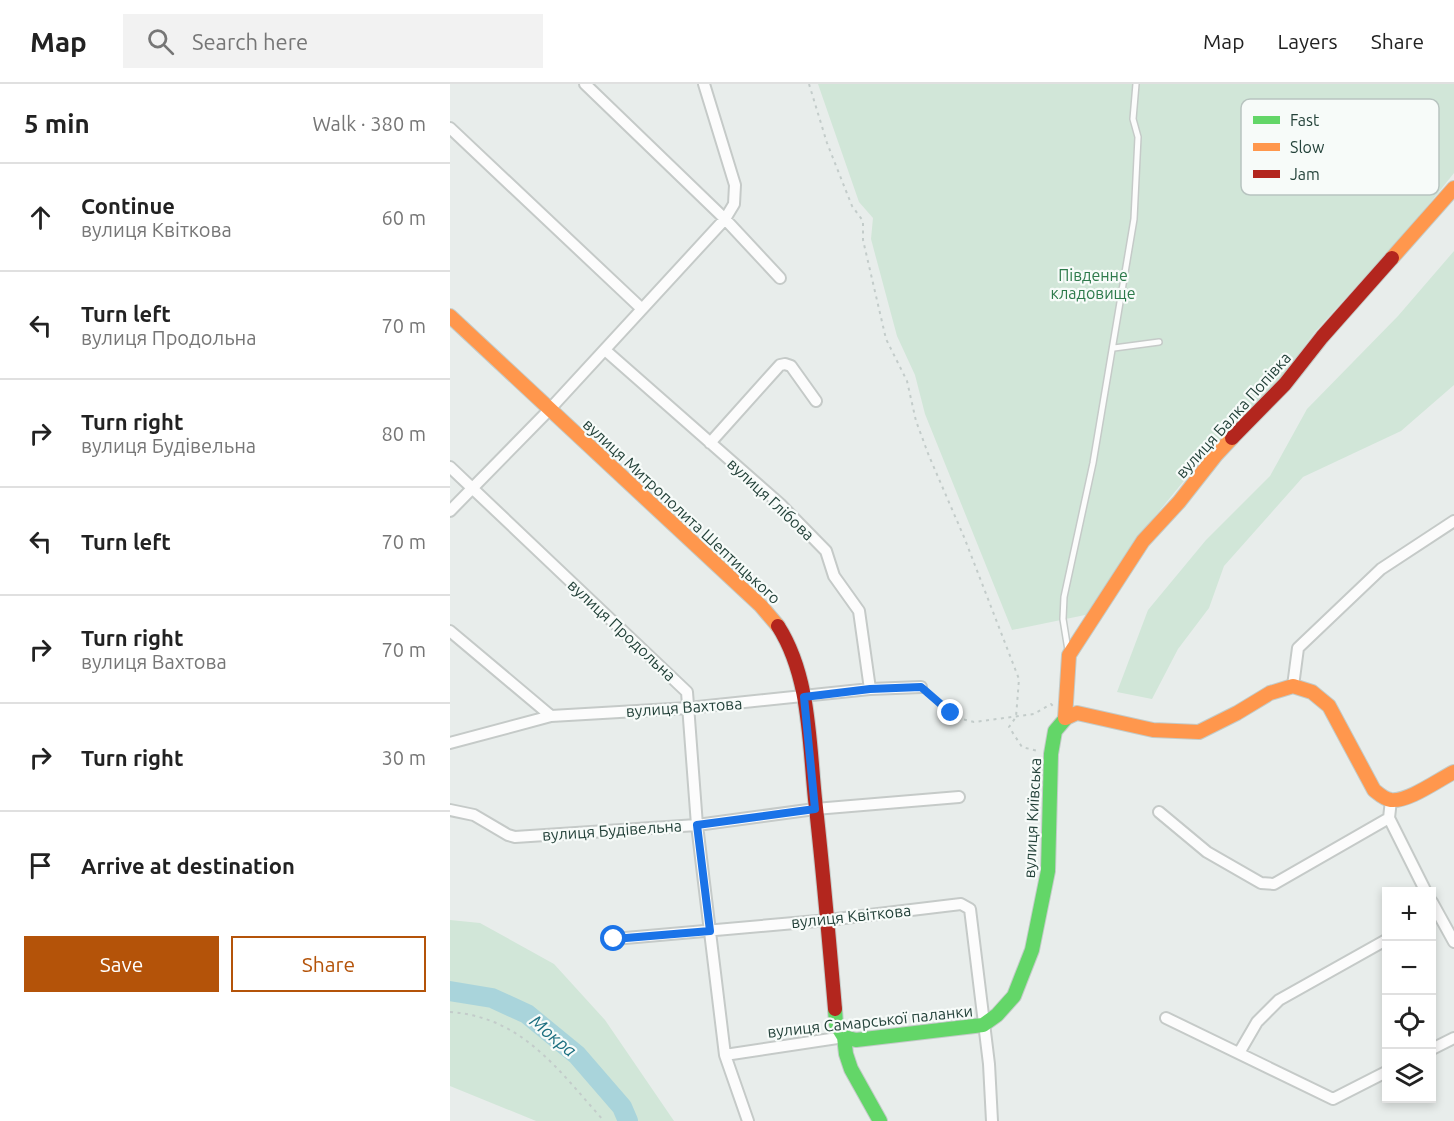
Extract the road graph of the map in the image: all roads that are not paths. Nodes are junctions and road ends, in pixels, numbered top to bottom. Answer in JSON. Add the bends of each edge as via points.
{"nodes":[{"id":1,"x":585,"y":84,"type":"edge"},
{"id":2,"x":704,"y":84,"type":"edge"},
{"id":3,"x":1136,"y":84,"type":"edge"},
{"id":4,"x":450,"y":128,"type":"edge"},
{"id":5,"x":1454,"y":188,"type":"edge"},
{"id":6,"x":725,"y":219,"type":"junction"},
{"id":7,"x":780,"y":278,"type":"dead end"},
{"id":8,"x":642,"y":309,"type":"junction"},
{"id":9,"x":450,"y":316,"type":"edge"},
{"id":10,"x":1159,"y":342,"type":"dead end"},
{"id":11,"x":1113,"y":348,"type":"junction"},
{"id":12,"x":604,"y":350,"type":"junction"},
{"id":13,"x":816,"y":401,"type":"dead end"},
{"id":14,"x":550,"y":409,"type":"junction"},
{"id":15,"x":710,"y":443,"type":"junction"},
{"id":16,"x":450,"y":467,"type":"edge"},
{"id":17,"x":472,"y":489,"type":"junction"},
{"id":18,"x":450,"y":511,"type":"edge"},
{"id":19,"x":1454,"y":521,"type":"edge"},
{"id":20,"x":450,"y":631,"type":"edge"},
{"id":21,"x":1069,"y":654,"type":"junction"},
{"id":22,"x":1293,"y":686,"type":"junction"},
{"id":23,"x":921,"y":687,"type":"road end"},
{"id":24,"x":870,"y":689,"type":"junction"},
{"id":25,"x":804,"y":697,"type":"junction"},
{"id":26,"x":688,"y":708,"type":"junction"},
{"id":27,"x":551,"y":716,"type":"junction"},
{"id":28,"x":1065,"y":718,"type":"junction"},
{"id":29,"x":450,"y":743,"type":"edge"},
{"id":30,"x":1454,"y":772,"type":"edge"},
{"id":31,"x":959,"y":797,"type":"dead end"},
{"id":32,"x":1391,"y":800,"type":"junction"},
{"id":33,"x":815,"y":809,"type":"junction"},
{"id":34,"x":450,"y":810,"type":"edge"},
{"id":35,"x":1159,"y":812,"type":"dead end"},
{"id":36,"x":1389,"y":818,"type":"junction"},
{"id":37,"x":697,"y":825,"type":"junction"},
{"id":38,"x":1424,"y":887,"type":"edge"},
{"id":39,"x":1436,"y":918,"type":"edge"},
{"id":40,"x":828,"y":920,"type":"junction"},
{"id":41,"x":710,"y":931,"type":"junction"},
{"id":42,"x":614,"y":939,"type":"dead end"},
{"id":43,"x":1384,"y":941,"type":"edge"},
{"id":44,"x":1454,"y":942,"type":"edge"},
{"id":45,"x":1166,"y":1018,"type":"dead end"},
{"id":46,"x":983,"y":1025,"type":"junction"},
{"id":47,"x":844,"y":1037,"type":"junction"},
{"id":48,"x":1454,"y":1038,"type":"edge"},
{"id":49,"x":1433,"y":1049,"type":"edge"},
{"id":50,"x":1239,"y":1053,"type":"junction"},
{"id":51,"x":725,"y":1055,"type":"junction"},
{"id":52,"x":1382,"y":1074,"type":"edge"},
{"id":53,"x":748,"y":1121,"type":"edge"},
{"id":54,"x":880,"y":1121,"type":"edge"},
{"id":55,"x":992,"y":1121,"type":"edge"}],
"edges":[{"from":1,"to":6,"type":"street"},
{"from":2,"to":6,"type":"street","via":[[735,185],[734,204]]},
{"from":3,"to":11,"type":"lane","via":[[1134,219]]},
{"from":4,"to":8,"type":"street"},
{"from":5,"to":21,"type":"street","name":"вулиця Балка Попівка","via":[[1143,541]]},
{"from":6,"to":7,"type":"street"},
{"from":6,"to":8,"type":"street"},
{"from":8,"to":12,"type":"street"},
{"from":9,"to":14,"type":"street","name":"вулиця Митрополита Шептицького"},
{"from":10,"to":11,"type":"lane"},
{"from":11,"to":21,"type":"lane","via":[[1064,597]]},
{"from":12,"to":14,"type":"street"},
{"from":12,"to":15,"type":"street","name":"вулиця Глібова"},
{"from":13,"to":15,"type":"street","via":[[785,363]]},
{"from":14,"to":17,"type":"street"},
{"from":14,"to":25,"type":"street","name":"вулиця Митрополита Шептицького","via":[[761,606],[792,650]]},
{"from":15,"to":24,"type":"street","name":"вулиця Глібова","via":[[780,504],[826,551],[834,576],[859,611]]},
{"from":16,"to":17,"type":"street","name":"вулиця Продольна"},
{"from":17,"to":18,"type":"street"},
{"from":17,"to":26,"type":"street","name":"вулиця Продольна","via":[[683,687]]},
{"from":19,"to":22,"type":"street","via":[[1381,569],[1298,648]]},
{"from":20,"to":27,"type":"street"},
{"from":21,"to":28,"type":"street"},
{"from":22,"to":28,"type":"street","via":[[1270,693],[1199,732],[1153,730],[1077,713]]},
{"from":22,"to":32,"type":"street","via":[[1312,692],[1329,706],[1374,790]]},
{"from":23,"to":24,"type":"street","name":"вулиця Вахтова"},
{"from":24,"to":25,"type":"street","name":"вулиця Вахтова"},
{"from":25,"to":26,"type":"street","name":"вулиця Вахтова"},
{"from":25,"to":33,"type":"street","name":"вулиця Митрополита Шептицького"},
{"from":26,"to":27,"type":"street","name":"вулиця Вахтова"},
{"from":26,"to":37,"type":"street","name":"вулиця Продольна"},
{"from":27,"to":29,"type":"street","name":"вулиця Вахтова"},
{"from":28,"to":46,"type":"street","name":"вулиця Київська","via":[[1055,730],[1048,870],[1032,950],[1014,996]]},
{"from":30,"to":32,"type":"street","via":[[1404,799]]},
{"from":31,"to":33,"type":"street","name":"вулиця Будівельна"},
{"from":32,"to":36,"type":"street"},
{"from":33,"to":37,"type":"street","name":"вулиця Будівельна"},
{"from":33,"to":40,"type":"street","name":"вулиця Митрополита Шептицького"},
{"from":34,"to":37,"type":"street","name":"вулиця Будівельна","via":[[474,815],[515,837]]},
{"from":35,"to":36,"type":"street","via":[[1207,852],[1268,884]]},
{"from":36,"to":38,"type":"street"},
{"from":37,"to":41,"type":"street","name":"вулиця Продольна"},
{"from":39,"to":44,"type":"street"},
{"from":40,"to":41,"type":"street","name":"вулиця Квіткова"},
{"from":40,"to":46,"type":"street","name":"вулиця Квіткова","via":[[967,906]]},
{"from":40,"to":47,"type":"street","name":"вулиця Митрополита Шептицького","via":[[836,1024]]},
{"from":41,"to":42,"type":"street","name":"вулиця Квіткова"},
{"from":41,"to":51,"type":"street","name":"вулиця Продольна"},
{"from":43,"to":50,"type":"street","via":[[1279,1000],[1257,1022]]},
{"from":45,"to":50,"type":"street"},
{"from":46,"to":47,"type":"street","name":"вулиця Самарської паланки","via":[[856,1040]]},
{"from":46,"to":55,"type":"street"},
{"from":47,"to":51,"type":"street","name":"вулиця Самарської паланки"},
{"from":47,"to":54,"type":"street","name":"вулиця Митрополита Шептицького","via":[[851,1069]]},
{"from":48,"to":49,"type":"street"},
{"from":50,"to":52,"type":"street","via":[[1333,1099]]},
{"from":51,"to":53,"type":"street","name":"вулиця Продольна"}]}
